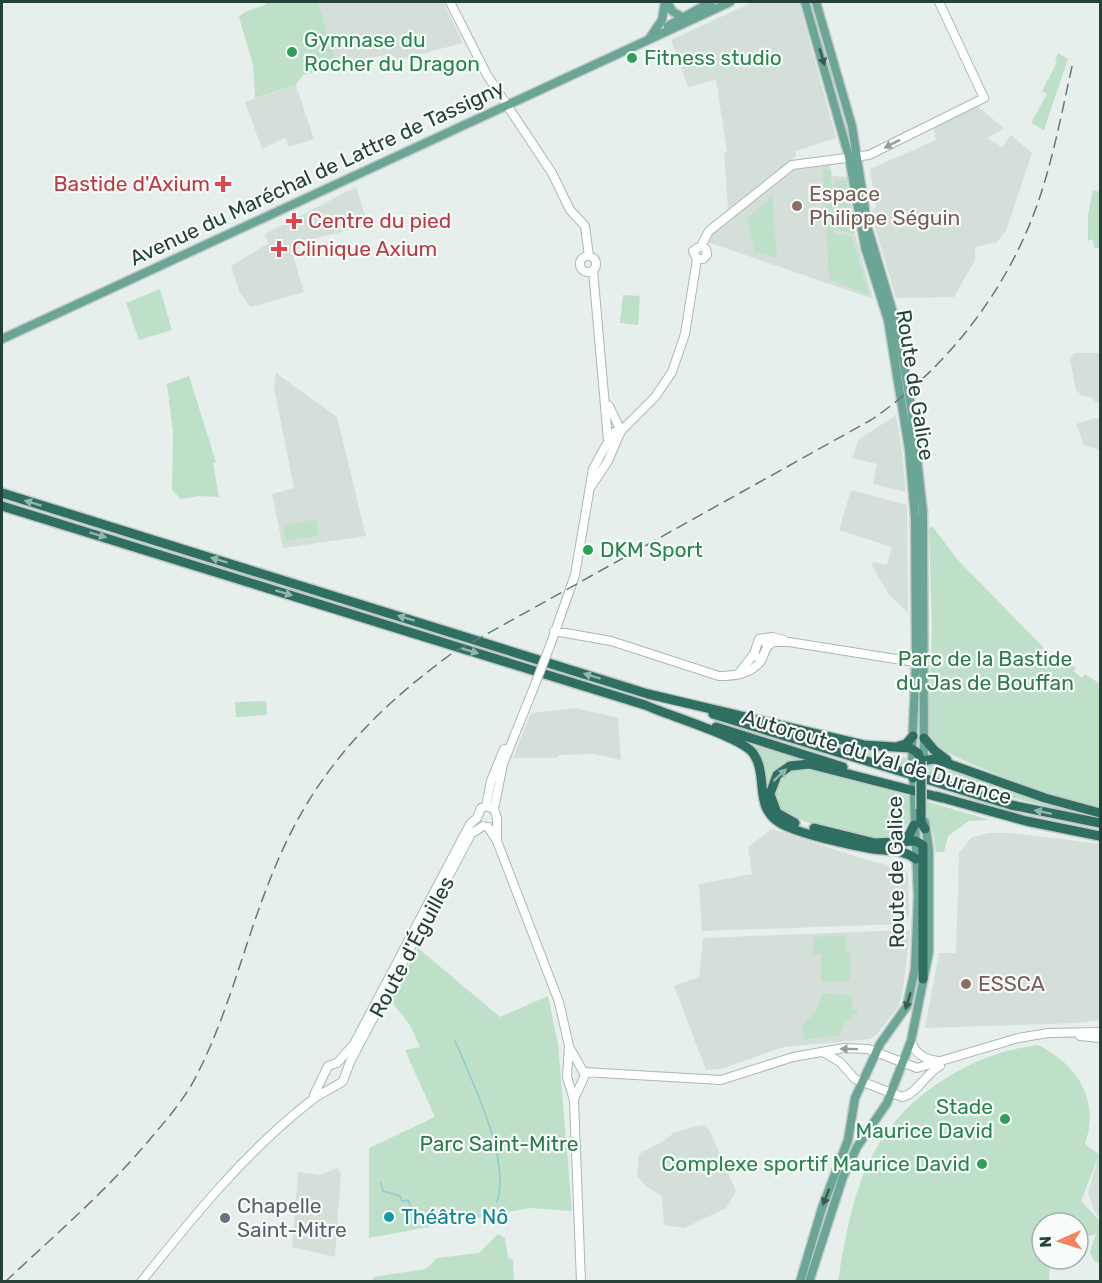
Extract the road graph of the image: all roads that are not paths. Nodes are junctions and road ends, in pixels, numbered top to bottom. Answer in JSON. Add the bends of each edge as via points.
{"nodes":[{"id":1,"x":450,"y":2,"type":"edge"},
{"id":2,"x":666,"y":2,"type":"edge"},
{"id":3,"x":711,"y":2,"type":"edge"},
{"id":4,"x":730,"y":2,"type":"edge"},
{"id":5,"x":805,"y":2,"type":"edge"},
{"id":6,"x":816,"y":2,"type":"edge"},
{"id":7,"x":939,"y":2,"type":"edge"},
{"id":8,"x":679,"y":18,"type":"junction"},
{"id":9,"x":693,"y":19,"type":"junction"},
{"id":10,"x":648,"y":40,"type":"junction"},
{"id":11,"x":508,"y":105,"type":"junction"},
{"id":12,"x":853,"y":157,"type":"junction"},
{"id":13,"x":2,"y":339,"type":"edge"},
{"id":14,"x":604,"y":387,"type":"junction"},
{"id":15,"x":620,"y":430,"type":"junction"},
{"id":16,"x":608,"y":440,"type":"junction"},
{"id":17,"x":602,"y":463,"type":"junction"},
{"id":18,"x":2,"y":493,"type":"edge"},
{"id":19,"x":2,"y":506,"type":"edge"},
{"id":20,"x":554,"y":631,"type":"junction"},
{"id":21,"x":764,"y":638,"type":"junction"},
{"id":22,"x":789,"y":642,"type":"junction"},
{"id":23,"x":767,"y":647,"type":"junction"},
{"id":24,"x":754,"y":654,"type":"junction"},
{"id":25,"x":761,"y":661,"type":"junction"},
{"id":26,"x":920,"y":663,"type":"junction"},
{"id":27,"x":735,"y":676,"type":"junction"},
{"id":28,"x":648,"y":694,"type":"junction"},
{"id":29,"x":645,"y":705,"type":"junction"},
{"id":30,"x":913,"y":736,"type":"junction"},
{"id":31,"x":924,"y":738,"type":"junction"},
{"id":32,"x":891,"y":748,"type":"junction"},
{"id":33,"x":912,"y":749,"type":"junction"},
{"id":34,"x":923,"y":761,"type":"junction"},
{"id":35,"x":954,"y":764,"type":"junction"},
{"id":36,"x":913,"y":778,"type":"junction"},
{"id":37,"x":942,"y":798,"type":"junction"},
{"id":38,"x":490,"y":808,"type":"junction"},
{"id":39,"x":1101,"y":813,"type":"edge"},
{"id":40,"x":477,"y":818,"type":"junction"},
{"id":41,"x":496,"y":822,"type":"junction"},
{"id":42,"x":1101,"y":823,"type":"edge"},
{"id":43,"x":914,"y":825,"type":"junction"},
{"id":44,"x":485,"y":827,"type":"junction"},
{"id":45,"x":925,"y":829,"type":"joint"},
{"id":46,"x":1101,"y":836,"type":"edge"},
{"id":47,"x":497,"y":841,"type":"junction"},
{"id":48,"x":915,"y":841,"type":"junction"},
{"id":49,"x":891,"y":843,"type":"junction"},
{"id":50,"x":916,"y":859,"type":"junction"},
{"id":51,"x":923,"y":979,"type":"junction"},
{"id":52,"x":1101,"y":1032,"type":"edge"},
{"id":53,"x":1101,"y":1038,"type":"edge"},
{"id":54,"x":911,"y":1041,"type":"junction"},
{"id":55,"x":569,"y":1046,"type":"junction"},
{"id":56,"x":822,"y":1051,"type":"junction"},
{"id":57,"x":876,"y":1052,"type":"junction"},
{"id":58,"x":941,"y":1062,"type":"junction"},
{"id":59,"x":337,"y":1063,"type":"junction"},
{"id":60,"x":903,"y":1065,"type":"junction"},
{"id":61,"x":569,"y":1069,"type":"junction"},
{"id":62,"x":346,"y":1073,"type":"junction"},
{"id":63,"x":582,"y":1075,"type":"junction"},
{"id":64,"x":325,"y":1076,"type":"junction"},
{"id":65,"x":570,"y":1082,"type":"junction"},
{"id":66,"x":862,"y":1082,"type":"junction"},
{"id":67,"x":335,"y":1084,"type":"junction"},
{"id":68,"x":892,"y":1093,"type":"junction"},
{"id":69,"x":574,"y":1100,"type":"junction"},
{"id":70,"x":310,"y":1101,"type":"junction"},
{"id":71,"x":141,"y":1281,"type":"edge"},
{"id":72,"x":582,"y":1281,"type":"edge"},
{"id":73,"x":800,"y":1281,"type":"edge"},
{"id":74,"x":809,"y":1281,"type":"edge"}],
"edges":[{"from":1,"to":11,"type":"street","via":[[487,75]]},
{"from":2,"to":8,"type":"main road"},
{"from":2,"to":10,"type":"main road","via":[[662,20]]},
{"from":3,"to":8,"type":"main road","name":"Avenue du Maréchal de Lattre de Tassigny"},
{"from":4,"to":9,"type":"main road","name":"Avenue du Maréchal de Lattre de Tassigny"},
{"from":5,"to":12,"type":"main road","one_way":true},
{"from":6,"to":12,"type":"main road","via":[[852,126]]},
{"from":7,"to":12,"type":"street","one_way":true,"via":[[984,98],[874,153]]},
{"from":8,"to":9,"type":"main road"},
{"from":8,"to":10,"type":"main road","name":"Avenue du Maréchal de Lattre de Tassigny"},
{"from":9,"to":10,"type":"main road","name":"Avenue du Maréchal de Lattre de Tassigny"},
{"from":10,"to":11,"type":"main road","name":"Avenue du Maréchal de Lattre de Tassigny"},
{"from":11,"to":13,"type":"main road","name":"Avenue du Maréchal de Lattre de Tassigny"},
{"from":11,"to":14,"type":"street","via":[[552,173],[570,210],[582,221],[588,256],[581,267],[590,271]]},
{"from":12,"to":15,"type":"street","via":[[792,165],[709,231],[701,246],[707,255],[697,259],[685,334],[675,366],[654,397]]},
{"from":12,"to":26,"type":"main road","name":"Route de Galice","via":[[865,247],[888,320],[909,449]]},
{"from":14,"to":15,"type":"street"},
{"from":14,"to":16,"type":"street"},
{"from":15,"to":16,"type":"street"},
{"from":15,"to":17,"type":"street"},
{"from":16,"to":17,"type":"street"},
{"from":17,"to":20,"type":"street","via":[[590,488],[575,575]]},
{"from":28,"to":18,"type":"highway","one_way":true},
{"from":19,"to":29,"type":"highway","one_way":true},
{"from":20,"to":27,"type":"street","via":[[611,641],[704,673]]},
{"from":20,"to":38,"type":"street","bridge":true},
{"from":21,"to":22,"type":"street"},
{"from":21,"to":23,"type":"street"},
{"from":21,"to":24,"type":"street","via":[[758,641]]},
{"from":22,"to":23,"type":"street","via":[[773,642]]},
{"from":22,"to":26,"type":"street"},
{"from":23,"to":25,"type":"street"},
{"from":24,"to":25,"type":"street"},
{"from":24,"to":27,"type":"street"},
{"from":25,"to":27,"type":"street","via":[[752,670]]},
{"from":26,"to":30,"type":"main road","name":"Route de Galice"},
{"from":26,"to":31,"type":"main road","name":"Route de Galice"},
{"from":28,"to":32,"type":"highway"},
{"from":42,"to":28,"type":"highway","name":"Autoroute du Val de Durance","one_way":true,"via":[[966,792]]},
{"from":29,"to":37,"type":"highway","name":"Autoroute du Val de Durance"},
{"from":29,"to":50,"type":"highway","via":[[747,747],[759,766],[765,806],[781,824],[863,847],[902,850]]},
{"from":30,"to":32,"type":"highway","via":[[906,744]]},
{"from":30,"to":33,"type":"main road","name":"Route de Galice"},
{"from":31,"to":34,"type":"main road","name":"Route de Galice"},
{"from":31,"to":35,"type":"highway"},
{"from":32,"to":33,"type":"highway"},
{"from":33,"to":34,"type":"highway"},
{"from":33,"to":36,"type":"main road","name":"Route de Galice"},
{"from":34,"to":35,"type":"highway","via":[[935,759]]},
{"from":34,"to":36,"type":"highway","bridge":true},
{"from":34,"to":45,"type":"highway","bridge":true,"via":[[921,822]]},
{"from":35,"to":39,"type":"highway","via":[[1045,798]]},
{"from":36,"to":43,"type":"main road","name":"Route de Galice"},
{"from":37,"to":46,"type":"highway","name":"Autoroute du Val de Durance"},
{"from":49,"to":37,"type":"highway","one_way":true,"via":[[788,821],[772,805],[773,779],[785,769],[809,764]]},
{"from":38,"to":40,"type":"street","name":"Route d'Éguilles","via":[[479,810]]},
{"from":38,"to":41,"type":"street"},
{"from":40,"to":44,"type":"street"},
{"from":40,"to":59,"type":"street","name":"Route d'Éguilles","via":[[470,824],[354,1044]]},
{"from":41,"to":44,"type":"street","name":"Route d'Éguilles"},
{"from":41,"to":47,"type":"street"},
{"from":43,"to":48,"type":"main road","name":"Route de Galice"},
{"from":43,"to":49,"type":"highway","via":[[907,837]]},
{"from":44,"to":47,"type":"street"},
{"from":44,"to":62,"type":"street","name":"Route d'Éguilles","via":[[471,834]]},
{"from":45,"to":51,"type":"main road","name":"Route de Galice","via":[[930,903],[929,952]]},
{"from":47,"to":55,"type":"street","via":[[560,1002]]},
{"from":48,"to":49,"type":"highway"},
{"from":48,"to":50,"type":"main road","name":"Route de Galice"},
{"from":48,"to":51,"type":"highway","via":[[923,848]]},
{"from":50,"to":57,"type":"main road","name":"Route de Galice","one_way":true,"via":[[916,953],[911,991],[902,1016]]},
{"from":51,"to":54,"type":"main road","name":"Route de Galice"},
{"from":52,"to":58,"type":"street","via":[[1038,1034]]},
{"from":53,"to":68,"type":"street","via":[[1048,1036],[1003,1045],[936,1068],[906,1096]]},
{"from":54,"to":58,"type":"street","via":[[921,1056]]},
{"from":54,"to":60,"type":"main road","name":"Route de Galice"},
{"from":55,"to":61,"type":"street"},
{"from":55,"to":63,"type":"street"},
{"from":57,"to":56,"type":"street","one_way":true,"via":[[844,1048]]},
{"from":56,"to":63,"type":"street","via":[[721,1080]]},
{"from":56,"to":66,"type":"street"},
{"from":57,"to":60,"type":"street"},
{"from":57,"to":66,"type":"main road","name":"Route de Galice"},
{"from":58,"to":60,"type":"street","via":[[918,1068]]},
{"from":59,"to":62,"type":"street"},
{"from":59,"to":64,"type":"street","via":[[328,1066]]},
{"from":60,"to":68,"type":"main road","name":"Route de Galice"},
{"from":61,"to":63,"type":"street"},
{"from":61,"to":65,"type":"street"},
{"from":62,"to":67,"type":"street","via":[[343,1081]]},
{"from":63,"to":65,"type":"street"},
{"from":63,"to":69,"type":"street"},
{"from":64,"to":67,"type":"street"},
{"from":64,"to":70,"type":"street"},
{"from":65,"to":69,"type":"street"},
{"from":66,"to":68,"type":"street"},
{"from":66,"to":73,"type":"main road","name":"Route de Galice","one_way":true,"via":[[853,1104],[848,1140]]},
{"from":67,"to":70,"type":"street"},
{"from":68,"to":74,"type":"main road","name":"Route de Galice","via":[[847,1169]]},
{"from":69,"to":72,"type":"street"},
{"from":70,"to":71,"type":"street","via":[[226,1180]]}]}
